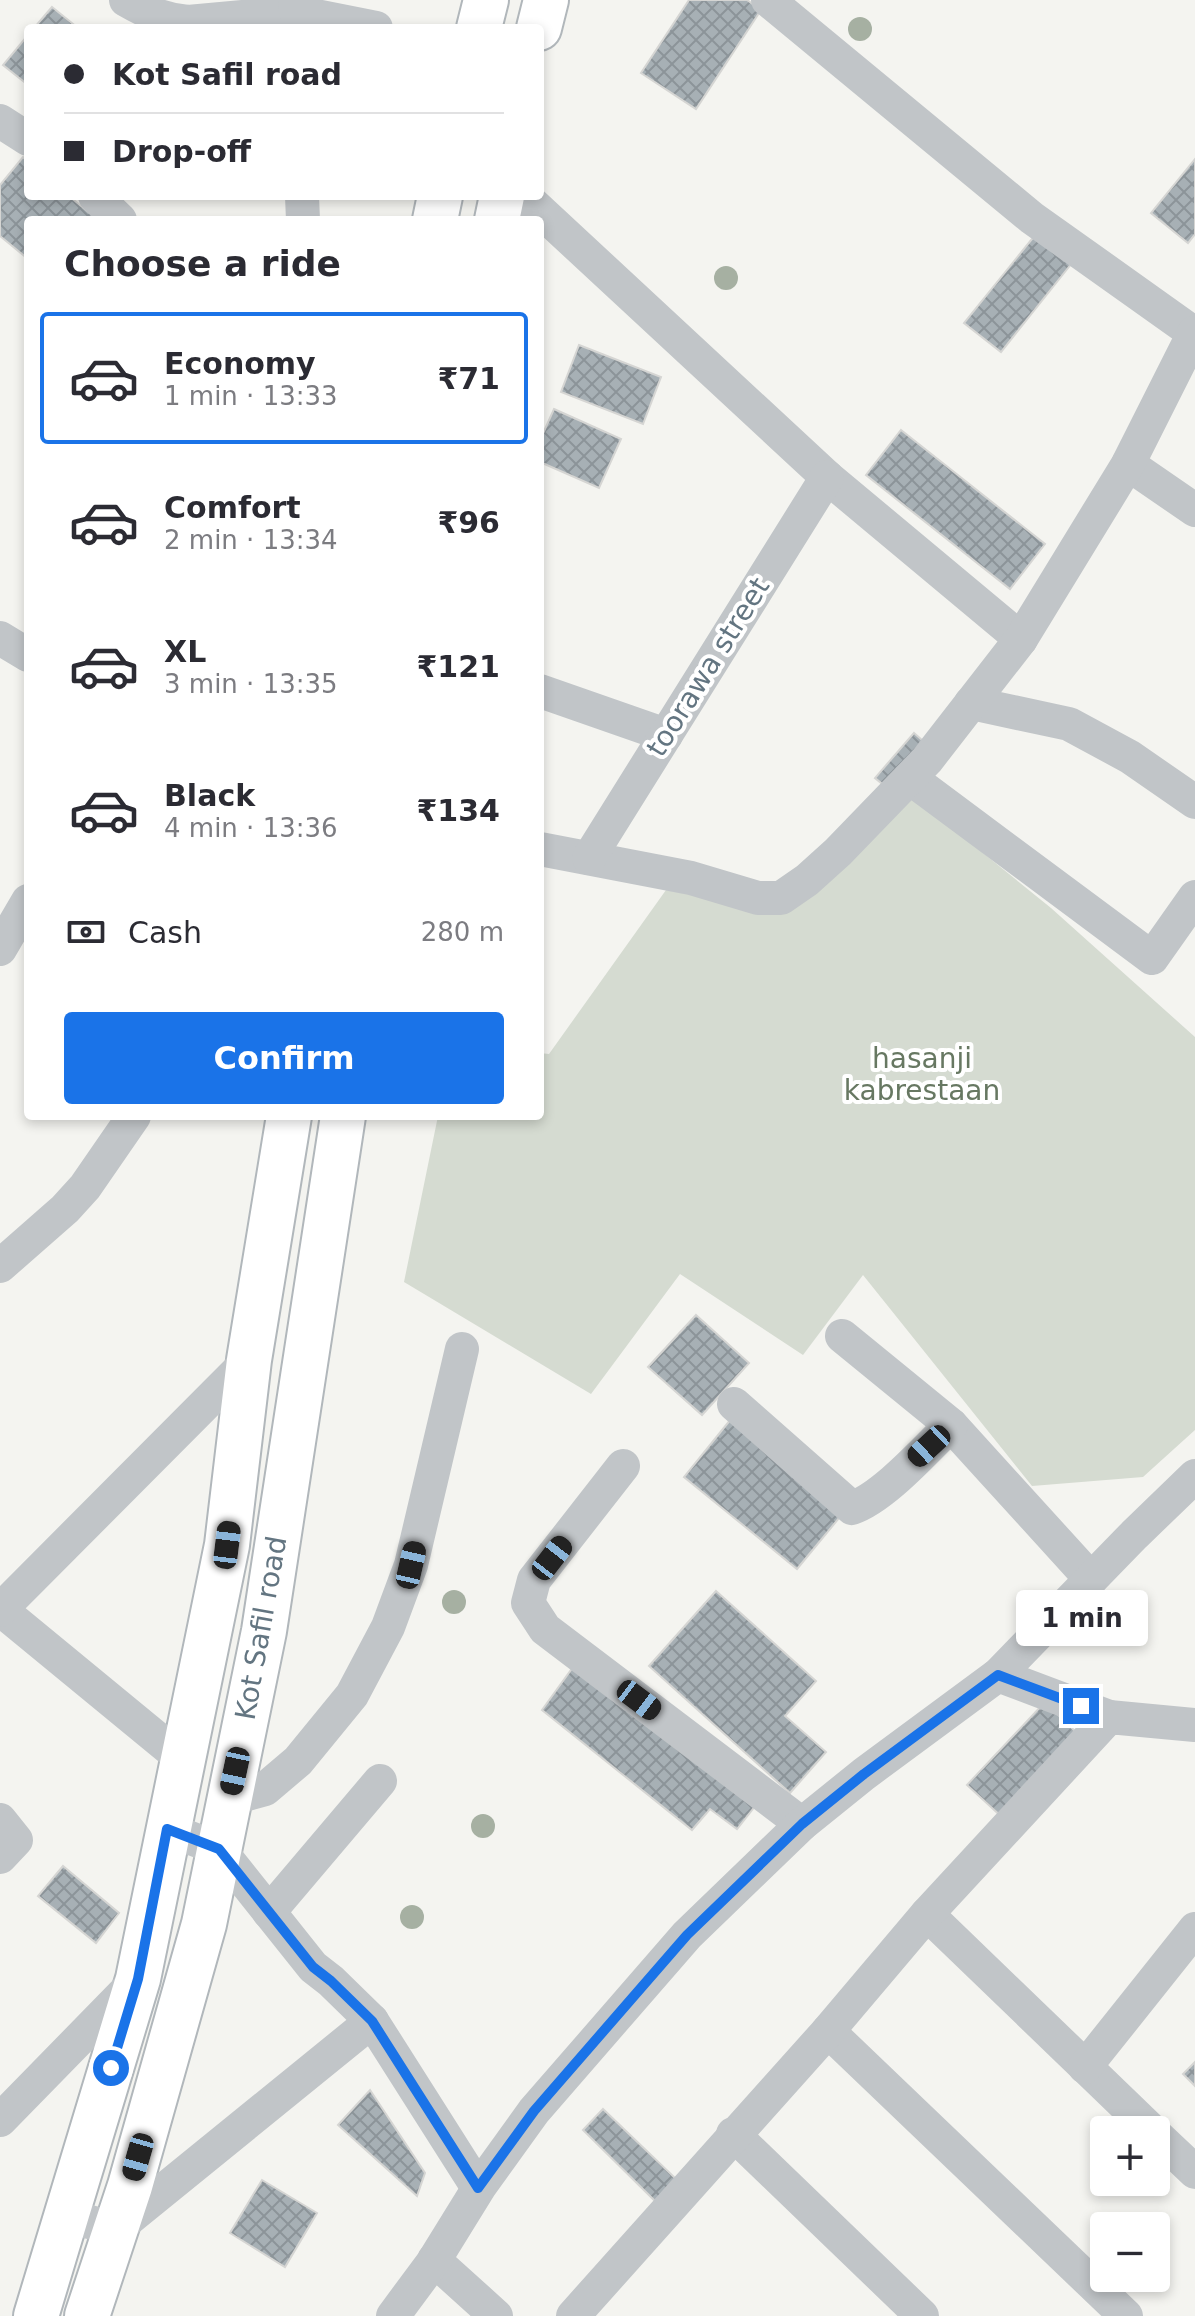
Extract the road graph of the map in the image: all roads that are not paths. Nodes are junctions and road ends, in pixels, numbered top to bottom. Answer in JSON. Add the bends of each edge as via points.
{"nodes":[{"id":1,"x":126,"y":0,"type":"edge"},
{"id":2,"x":486,"y":0,"type":"edge"},
{"id":3,"x":546,"y":0,"type":"edge"},
{"id":4,"x":768,"y":0,"type":"edge"},
{"id":5,"x":295,"y":13,"type":"edge"},
{"id":6,"x":354,"y":24,"type":"edge"},
{"id":7,"x":480,"y":24,"type":"edge"},
{"id":8,"x":540,"y":24,"type":"edge"},
{"id":9,"x":0,"y":121,"type":"edge"},
{"id":10,"x":24,"y":136,"type":"edge"},
{"id":11,"x":99,"y":200,"type":"edge"},
{"id":12,"x":528,"y":200,"type":"edge"},
{"id":13,"x":116,"y":216,"type":"edge"},
{"id":14,"x":1195,"y":334,"type":"edge"},
{"id":15,"x":1128,"y":464,"type":"junction"},
{"id":16,"x":827,"y":477,"type":"junction"},
{"id":17,"x":1195,"y":510,"type":"edge"},
{"id":18,"x":0,"y":638,"type":"edge"},
{"id":19,"x":1021,"y":639,"type":"junction"},
{"id":20,"x":24,"y":653,"type":"edge"},
{"id":21,"x":544,"y":692,"type":"edge"},
{"id":22,"x":971,"y":703,"type":"junction"},
{"id":23,"x":666,"y":735,"type":"junction"},
{"id":24,"x":910,"y":778,"type":"junction"},
{"id":25,"x":1195,"y":802,"type":"edge"},
{"id":26,"x":544,"y":850,"type":"edge"},
{"id":27,"x":589,"y":858,"type":"junction"},
{"id":28,"x":1195,"y":897,"type":"edge"},
{"id":29,"x":24,"y":908,"type":"edge"},
{"id":30,"x":0,"y":949,"type":"edge"},
{"id":31,"x":131,"y":1120,"type":"edge"},
{"id":32,"x":288,"y":1120,"type":"edge"},
{"id":33,"x":342,"y":1120,"type":"edge"},
{"id":34,"x":0,"y":1266,"type":"edge"},
{"id":35,"x":842,"y":1336,"type":"dead end"},
{"id":36,"x":462,"y":1349,"type":"dead end"},
{"id":37,"x":249,"y":1360,"type":"junction"},
{"id":38,"x":734,"y":1404,"type":"dead end"},
{"id":39,"x":951,"y":1425,"type":"junction"},
{"id":40,"x":623,"y":1466,"type":"dead end"},
{"id":41,"x":1195,"y":1476,"type":"edge"},
{"id":42,"x":1091,"y":1579,"type":"junction"},
{"id":43,"x":0,"y":1609,"type":"edge"},
{"id":44,"x":998,"y":1675,"type":"junction"},
{"id":45,"x":1109,"y":1717,"type":"junction"},
{"id":46,"x":1195,"y":1725,"type":"edge"},
{"id":47,"x":181,"y":1758,"type":"junction"},
{"id":48,"x":380,"y":1781,"type":"dead end"},
{"id":49,"x":229,"y":1799,"type":"junction"},
{"id":50,"x":0,"y":1820,"type":"edge"},
{"id":51,"x":802,"y":1824,"type":"junction"},
{"id":52,"x":167,"y":1829,"type":"junction"},
{"id":53,"x":219,"y":1849,"type":"junction"},
{"id":54,"x":0,"y":1857,"type":"edge"},
{"id":55,"x":269,"y":1912,"type":"junction"},
{"id":56,"x":927,"y":1914,"type":"junction"},
{"id":57,"x":1195,"y":1929,"type":"edge"},
{"id":58,"x":138,"y":1979,"type":"junction"},
{"id":59,"x":372,"y":2021,"type":"junction"},
{"id":60,"x":828,"y":2031,"type":"junction"},
{"id":61,"x":1085,"y":2067,"type":"junction"},
{"id":62,"x":1136,"y":2116,"type":"edge"},
{"id":63,"x":0,"y":2120,"type":"edge"},
{"id":64,"x":733,"y":2134,"type":"junction"},
{"id":65,"x":1170,"y":2148,"type":"edge"},
{"id":66,"x":1195,"y":2172,"type":"edge"},
{"id":67,"x":478,"y":2188,"type":"junction"},
{"id":68,"x":67,"y":2216,"type":"junction"},
{"id":69,"x":116,"y":2229,"type":"junction"},
{"id":70,"x":434,"y":2260,"type":"junction"},
{"id":71,"x":36,"y":2316,"type":"edge"},
{"id":72,"x":87,"y":2316,"type":"edge"},
{"id":73,"x":393,"y":2316,"type":"edge"},
{"id":74,"x":496,"y":2316,"type":"edge"},
{"id":75,"x":573,"y":2316,"type":"edge"},
{"id":76,"x":922,"y":2316,"type":"edge"},
{"id":77,"x":1126,"y":2316,"type":"edge"}],
"edges":[{"from":1,"to":5,"type":"street","via":[[170,21]]},
{"from":2,"to":7,"type":"main road"},
{"from":3,"to":8,"type":"main road"},
{"from":4,"to":14,"type":"street","via":[[1032,218]]},
{"from":5,"to":6,"type":"street"},
{"from":9,"to":10,"type":"street"},
{"from":11,"to":13,"type":"street"},
{"from":12,"to":16,"type":"street"},
{"from":14,"to":15,"type":"street"},
{"from":15,"to":17,"type":"street"},
{"from":15,"to":19,"type":"street"},
{"from":16,"to":19,"type":"street"},
{"from":16,"to":23,"type":"street","name":"toorawa street"},
{"from":18,"to":20,"type":"street"},
{"from":19,"to":22,"type":"street"},
{"from":21,"to":23,"type":"street"},
{"from":22,"to":24,"type":"street"},
{"from":22,"to":25,"type":"street","via":[[1069,724],[1130,757]]},
{"from":23,"to":27,"type":"street","name":"toorawa street"},
{"from":24,"to":27,"type":"street","via":[[838,852],[781,898],[758,898],[691,878]]},
{"from":24,"to":28,"type":"street","via":[[1152,958]]},
{"from":26,"to":27,"type":"street"},
{"from":29,"to":30,"type":"street"},
{"from":31,"to":34,"type":"street","via":[[85,1187]]},
{"from":32,"to":37,"type":"main road","name":"Kot Safil road"},
{"from":33,"to":49,"type":"main road","name":"Kot Safil road","via":[[264,1631]]},
{"from":35,"to":39,"type":"street"},
{"from":36,"to":49,"type":"street","via":[[411,1565],[388,1627],[352,1695],[298,1761],[265,1789]]},
{"from":37,"to":43,"type":"street"},
{"from":37,"to":47,"type":"main road","name":"Kot Safil road","via":[[227,1545]]},
{"from":38,"to":39,"type":"street","via":[[852,1508],[884,1489]]},
{"from":39,"to":42,"type":"street"},
{"from":40,"to":51,"type":"street","via":[[534,1580],[528,1603],[545,1629]]},
{"from":41,"to":42,"type":"street"},
{"from":42,"to":44,"type":"street"},
{"from":43,"to":47,"type":"street"},
{"from":44,"to":45,"type":"street"},
{"from":44,"to":51,"type":"street"},
{"from":45,"to":46,"type":"street"},
{"from":45,"to":56,"type":"street"},
{"from":47,"to":52,"type":"main road","name":"Kot Safil road"},
{"from":48,"to":55,"type":"street"},
{"from":49,"to":53,"type":"main road","name":"Kot Safil road"},
{"from":50,"to":54,"type":"street","via":[[16,1840]]},
{"from":51,"to":67,"type":"street","via":[[687,1935],[534,2111]]},
{"from":52,"to":53,"type":"street"},
{"from":52,"to":58,"type":"main road","name":"Kot Safil road"},
{"from":53,"to":55,"type":"street"},
{"from":53,"to":69,"type":"main road","name":"Kot Safil road","via":[[204,1924]]},
{"from":55,"to":59,"type":"street","via":[[313,1967]]},
{"from":56,"to":60,"type":"street"},
{"from":56,"to":61,"type":"street"},
{"from":57,"to":61,"type":"street"},
{"from":58,"to":63,"type":"street"},
{"from":58,"to":68,"type":"main road","name":"Kot Safil road"},
{"from":59,"to":67,"type":"street"},
{"from":59,"to":69,"type":"street"},
{"from":60,"to":64,"type":"street"},
{"from":60,"to":77,"type":"street"},
{"from":61,"to":62,"type":"street"},
{"from":64,"to":75,"type":"street"},
{"from":64,"to":76,"type":"street"},
{"from":65,"to":66,"type":"street"},
{"from":67,"to":70,"type":"street"},
{"from":68,"to":69,"type":"street"},
{"from":68,"to":71,"type":"main road","name":"Kot Safil road"},
{"from":69,"to":72,"type":"main road","name":"Kot Safil road"},
{"from":70,"to":73,"type":"street"},
{"from":70,"to":74,"type":"street"}]}
